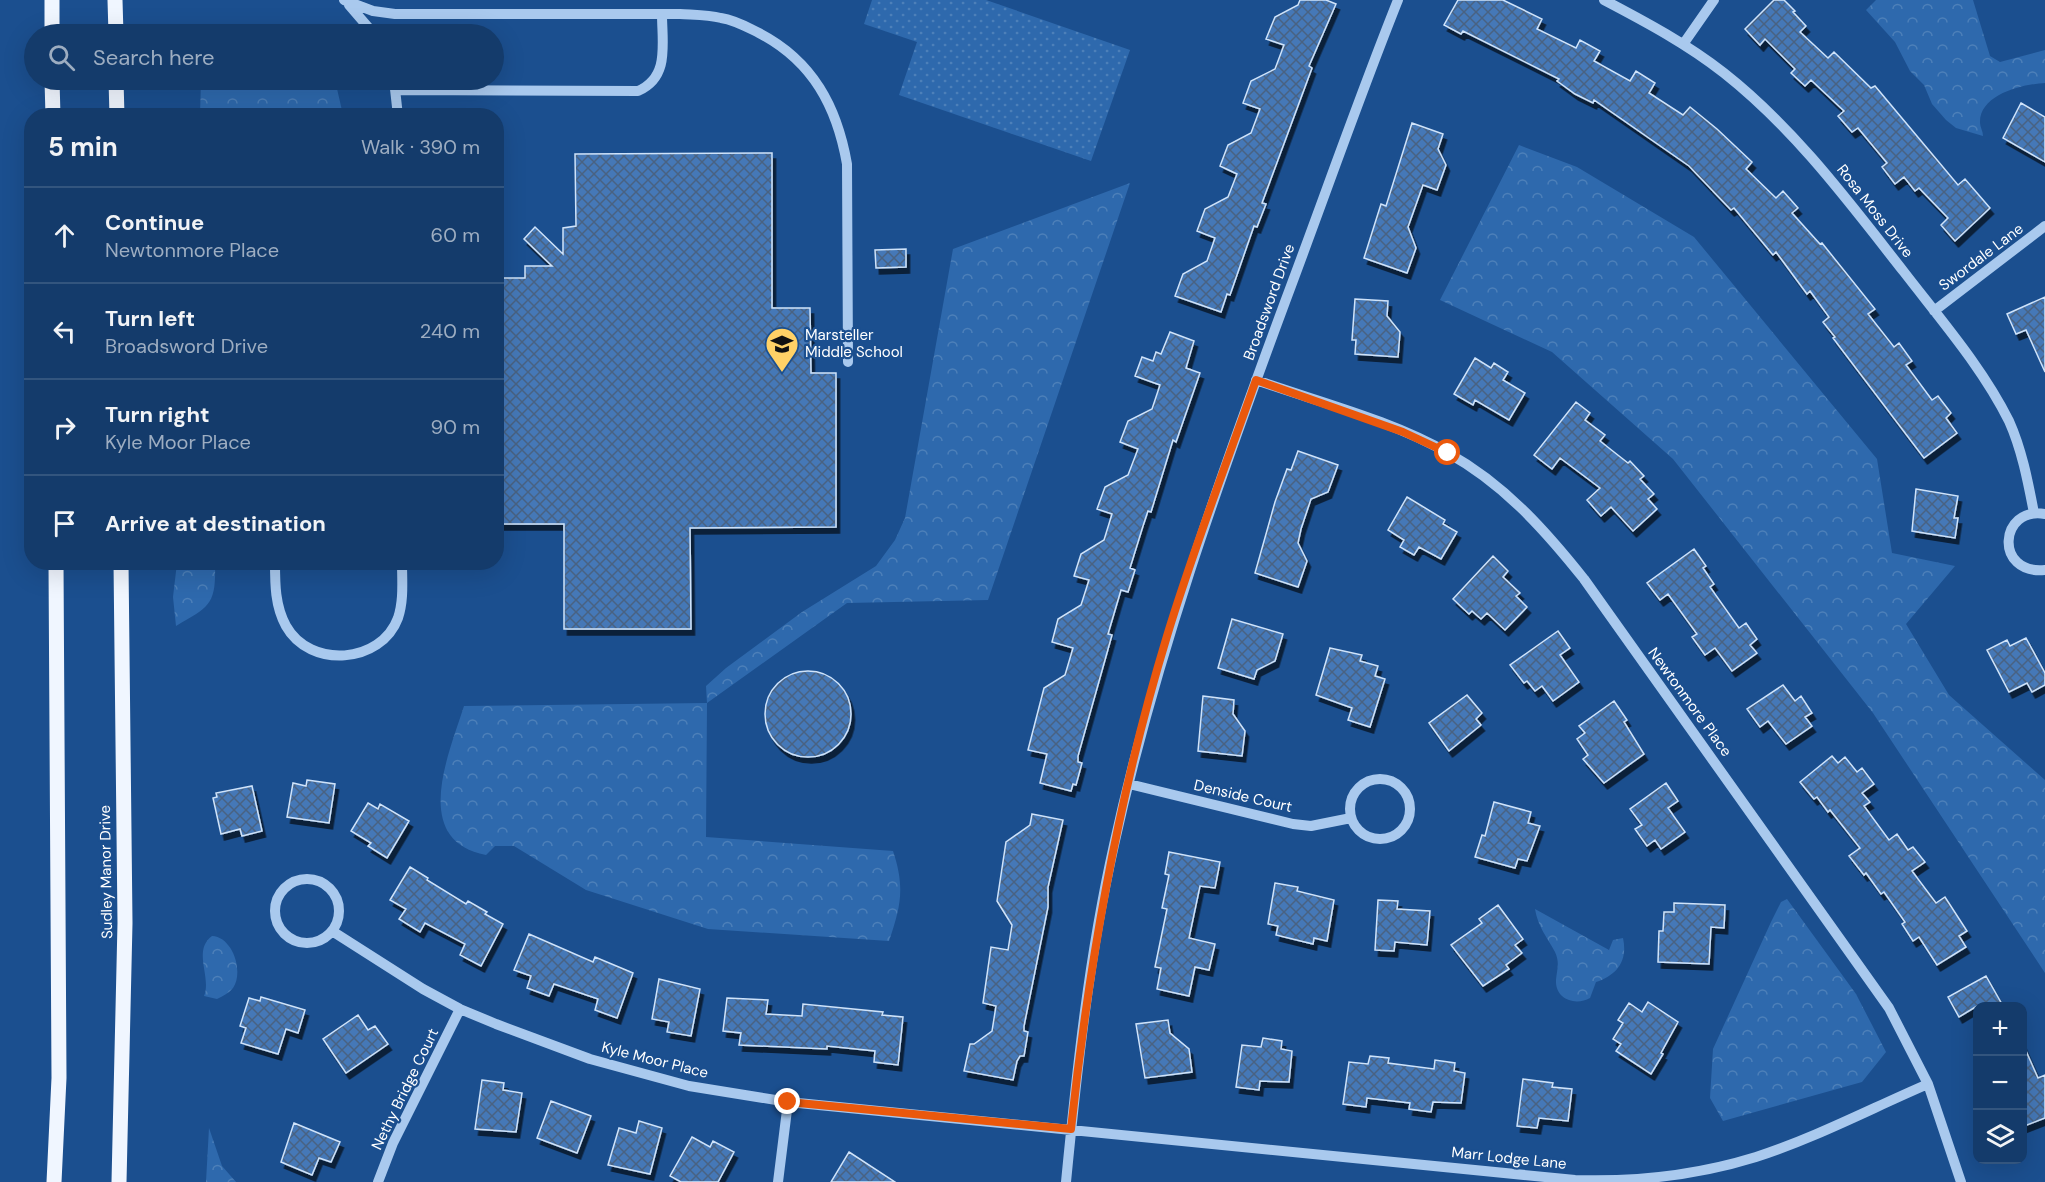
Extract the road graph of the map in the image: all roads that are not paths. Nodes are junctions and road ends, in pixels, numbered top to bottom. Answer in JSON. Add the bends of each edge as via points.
{"nodes":[{"id":1,"x":52,"y":0,"type":"edge"},
{"id":2,"x":116,"y":0,"type":"edge"},
{"id":3,"x":1398,"y":0,"type":"edge"},
{"id":4,"x":1604,"y":0,"type":"edge"},
{"id":5,"x":1714,"y":0,"type":"edge"},
{"id":6,"x":346,"y":1,"type":"edge"},
{"id":7,"x":662,"y":14,"type":"junction"},
{"id":8,"x":52,"y":24,"type":"edge"},
{"id":9,"x":116,"y":24,"type":"edge"},
{"id":10,"x":366,"y":24,"type":"edge"},
{"id":11,"x":1684,"y":43,"type":"junction"},
{"id":12,"x":504,"y":88,"type":"edge"},
{"id":13,"x":52,"y":90,"type":"edge"},
{"id":14,"x":116,"y":90,"type":"edge"},
{"id":15,"x":396,"y":90,"type":"edge"},
{"id":16,"x":52,"y":108,"type":"edge"},
{"id":17,"x":117,"y":108,"type":"edge"},
{"id":18,"x":397,"y":108,"type":"edge"},
{"id":19,"x":2045,"y":226,"type":"edge"},
{"id":20,"x":1934,"y":311,"type":"junction"},
{"id":21,"x":848,"y":362,"type":"dead end"},
{"id":22,"x":1256,"y":380,"type":"junction"},
{"id":23,"x":2039,"y":514,"type":"edge"},
{"id":24,"x":56,"y":570,"type":"edge"},
{"id":25,"x":121,"y":570,"type":"edge"},
{"id":26,"x":275,"y":570,"type":"edge"},
{"id":27,"x":402,"y":570,"type":"edge"},
{"id":28,"x":2045,"y":570,"type":"edge"},
{"id":29,"x":1129,"y":784,"type":"junction"},
{"id":30,"x":1351,"y":818,"type":"junction"},
{"id":31,"x":332,"y":931,"type":"junction"},
{"id":32,"x":460,"y":1010,"type":"junction"},
{"id":33,"x":1928,"y":1084,"type":"junction"},
{"id":34,"x":788,"y":1102,"type":"junction"},
{"id":35,"x":1071,"y":1129,"type":"junction"},
{"id":36,"x":54,"y":1182,"type":"edge"},
{"id":37,"x":119,"y":1182,"type":"edge"},
{"id":38,"x":378,"y":1182,"type":"edge"},
{"id":39,"x":778,"y":1182,"type":"edge"},
{"id":40,"x":1066,"y":1182,"type":"edge"},
{"id":41,"x":1961,"y":1182,"type":"edge"}],
"edges":[{"from":1,"to":8,"type":"main road"},
{"from":2,"to":9,"type":"main road"},
{"from":3,"to":22,"type":"street","name":"Broadsword Drive"},
{"from":4,"to":11,"type":"street","name":"Rosa Moss Drive"},
{"from":5,"to":11,"type":"street"},
{"from":6,"to":7,"type":"street","via":[[394,14]]},
{"from":6,"to":10,"type":"street"},
{"from":7,"to":12,"type":"street","via":[[661,67],[654,82],[638,91]]},
{"from":7,"to":21,"type":"street","via":[[722,18],[745,25],[796,58],[817,80],[831,106],[842,135],[847,165]]},
{"from":11,"to":20,"type":"street","name":"Rosa Moss Drive","via":[[1726,75],[1812,157]]},
{"from":13,"to":16,"type":"main road"},
{"from":14,"to":17,"type":"main road"},
{"from":15,"to":18,"type":"street"},
{"from":19,"to":20,"type":"street","name":"Swordale Lane"},
{"from":20,"to":23,"type":"street","name":"Rosa Moss Drive","via":[[1981,374],[2009,423]]},
{"from":22,"to":29,"type":"street","name":"Broadsword Drive","via":[[1167,638]]},
{"from":22,"to":33,"type":"street","name":"Newtonmore Place","via":[[1403,432],[1448,453],[1520,505],[1584,579],[1866,973]]},
{"from":23,"to":28,"type":"street","name":"Rosa Moss Drive","via":[[2025,515],[2012,527],[2008,544],[2020,566]]},
{"from":24,"to":36,"type":"main road","via":[[59,1078]]},
{"from":25,"to":37,"type":"main road","name":"Sudley Manor Drive","via":[[126,922]]},
{"from":26,"to":27,"type":"street","via":[[276,591],[287,627],[296,639],[325,655],[341,656],[371,649],[388,636],[403,600]]},
{"from":29,"to":30,"type":"street","name":"Denside Court","via":[[1293,824],[1311,826]]},
{"from":29,"to":35,"type":"street","name":"Broadsword Drive","via":[[1098,925]]},
{"from":30,"to":30,"type":"street","via":[[1365,836],[1392,836],[1406,824],[1407,796],[1402,788],[1385,780],[1367,782],[1353,795]]},
{"from":31,"to":31,"type":"street","via":[[339,910],[337,900],[323,883],[301,880],[282,891],[274,912],[283,933],[303,943],[324,939]]},
{"from":31,"to":32,"type":"street","name":"Kyle Moor Place"},
{"from":32,"to":34,"type":"street","name":"Kyle Moor Place","via":[[590,1059],[689,1086]]},
{"from":32,"to":38,"type":"street","name":"Nethy Bridge Court","via":[[393,1143]]},
{"from":33,"to":35,"type":"street","name":"Marr Lodge Lane","via":[[1756,1157],[1670,1176],[1619,1181],[1575,1180]]},
{"from":33,"to":41,"type":"street","name":"Newtonmore Place"},
{"from":34,"to":35,"type":"street","name":"Kyle Moor Place"},
{"from":34,"to":39,"type":"street"},
{"from":35,"to":40,"type":"street","name":"Broadsword Drive"}]}
